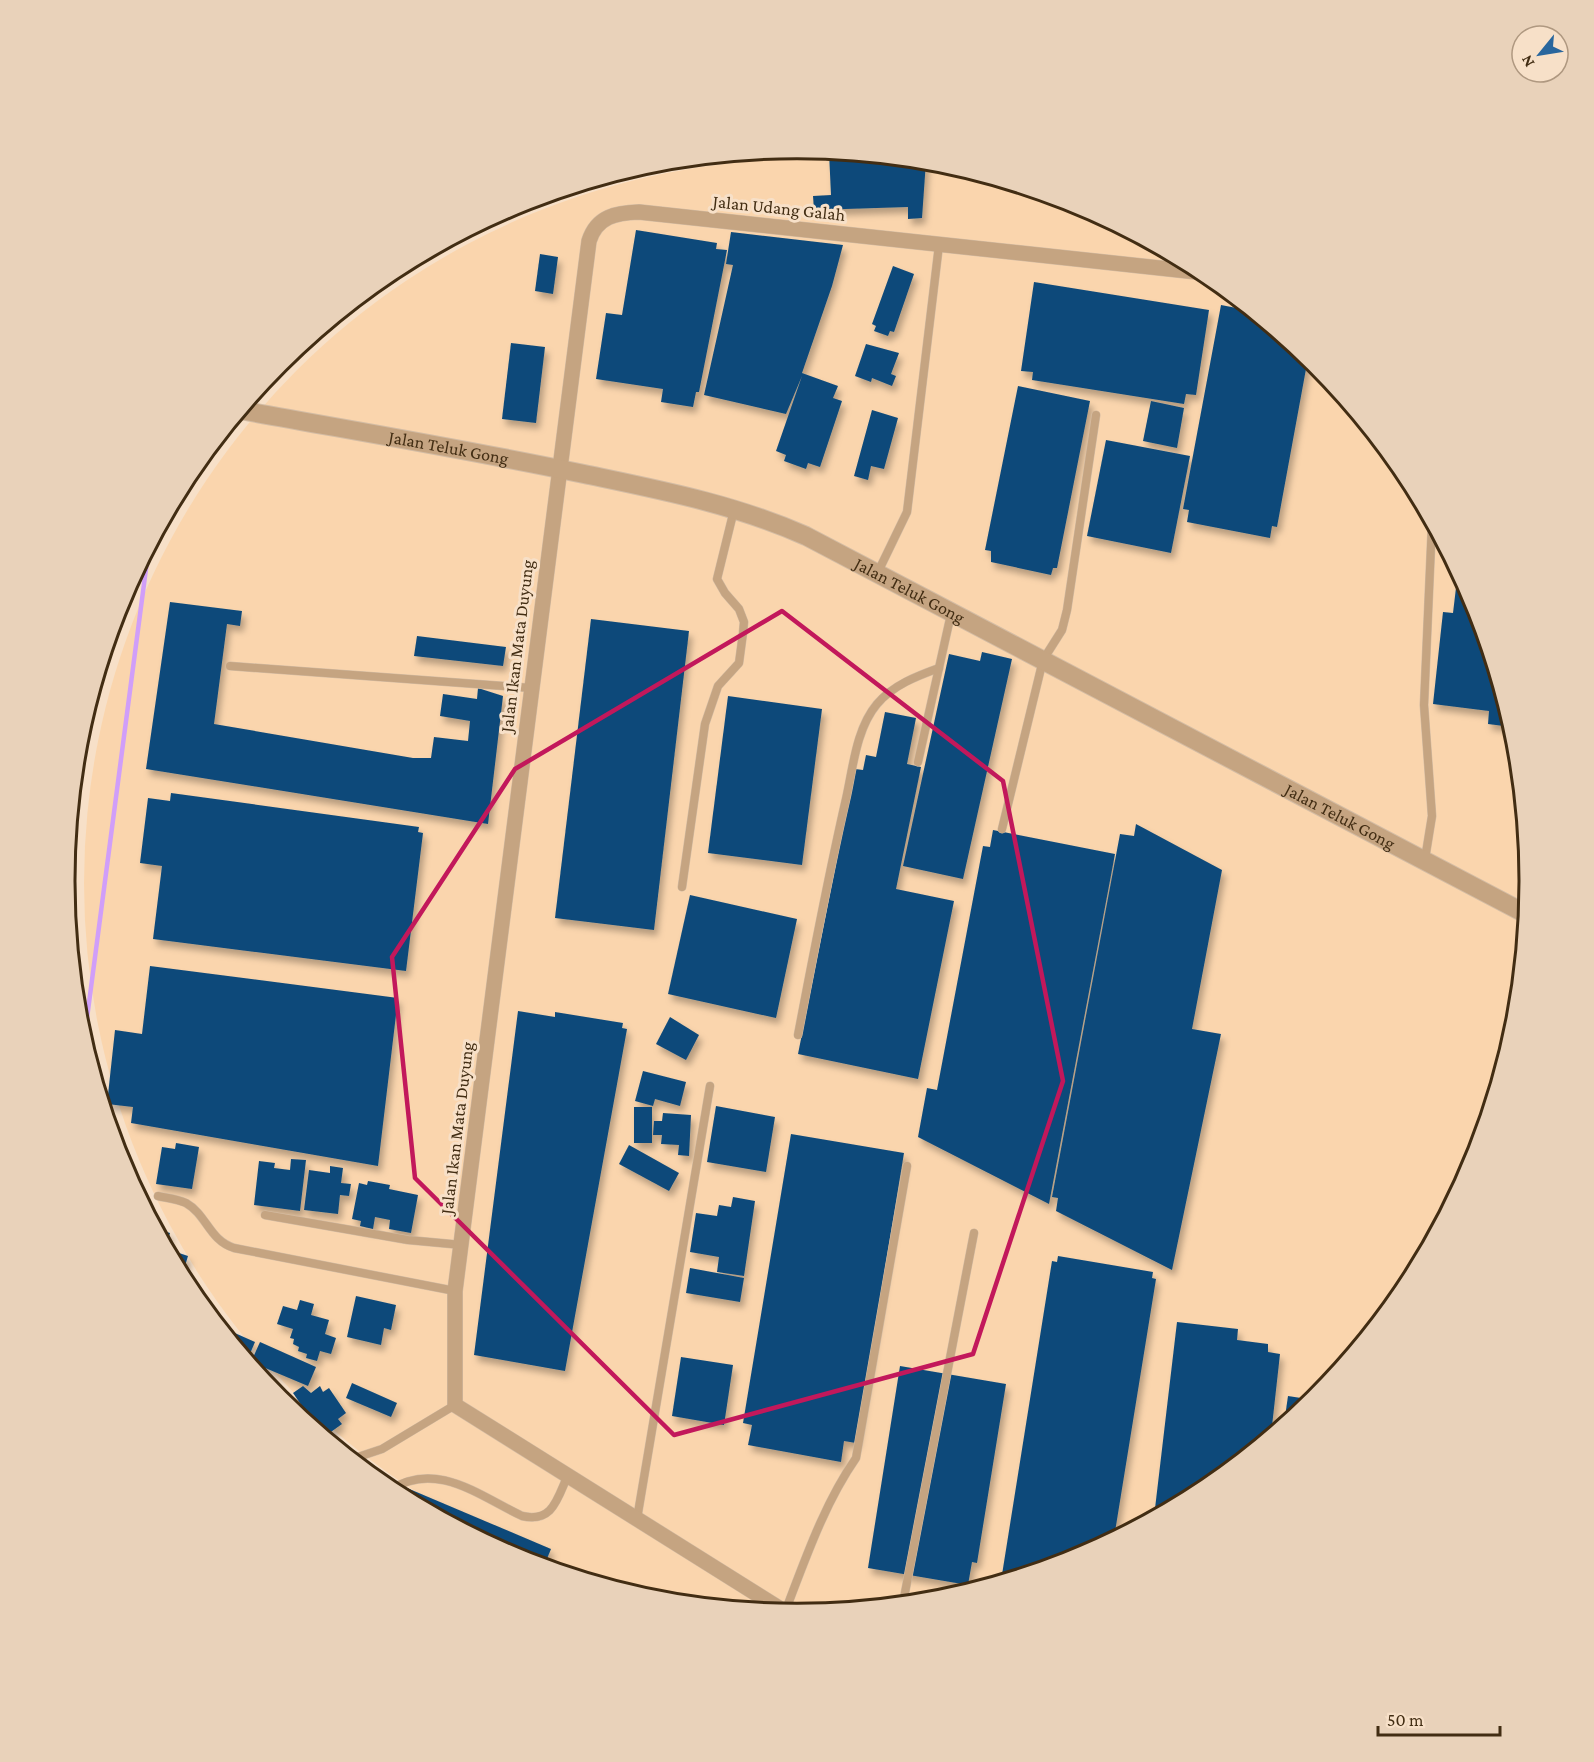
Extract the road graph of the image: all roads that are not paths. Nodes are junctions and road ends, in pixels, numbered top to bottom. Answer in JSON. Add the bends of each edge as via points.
{"nodes":[{"id":1,"x":939,"y":245,"type":"junction"},
{"id":2,"x":1181,"y":270,"type":"edge"},
{"id":3,"x":248,"y":412,"type":"edge"},
{"id":4,"x":1096,"y":415,"type":"dead end"},
{"id":5,"x":559,"y":468,"type":"junction"},
{"id":6,"x":734,"y":508,"type":"junction"},
{"id":7,"x":1431,"y":537,"type":"edge"},
{"id":8,"x":877,"y":573,"type":"junction"},
{"id":9,"x":952,"y":612,"type":"junction"},
{"id":10,"x":1043,"y":660,"type":"junction"},
{"id":11,"x":230,"y":666,"type":"dead end"},
{"id":12,"x":939,"y":668,"type":"junction"},
{"id":13,"x":531,"y":688,"type":"junction"},
{"id":14,"x":918,"y":762,"type":"dead end"},
{"id":15,"x":1002,"y":829,"type":"dead end"},
{"id":16,"x":1424,"y":861,"type":"junction"},
{"id":17,"x":682,"y":887,"type":"dead end"},
{"id":18,"x":1518,"y":910,"type":"edge"},
{"id":19,"x":798,"y":1035,"type":"dead end"},
{"id":20,"x":710,"y":1086,"type":"dead end"},
{"id":21,"x":908,"y":1166,"type":"dead end"},
{"id":22,"x":158,"y":1196,"type":"dead end"},
{"id":23,"x":265,"y":1215,"type":"dead end"},
{"id":24,"x":974,"y":1233,"type":"dead end"},
{"id":25,"x":462,"y":1245,"type":"junction"},
{"id":26,"x":455,"y":1291,"type":"junction"},
{"id":27,"x":455,"y":1405,"type":"junction"},
{"id":28,"x":360,"y":1456,"type":"edge"},
{"id":29,"x":567,"y":1477,"type":"junction"},
{"id":30,"x":400,"y":1484,"type":"edge"},
{"id":31,"x":637,"y":1520,"type":"junction"},
{"id":32,"x":905,"y":1595,"type":"edge"},
{"id":33,"x":770,"y":1602,"type":"edge"},
{"id":34,"x":789,"y":1603,"type":"edge"}],
"edges":[{"from":1,"to":2,"type":"street","name":"Jalan Udang Galah"},
{"from":1,"to":5,"type":"street","name":"Jalan Udang Galah","via":[[639,212],[609,216],[591,234],[586,252]]},
{"from":1,"to":8,"type":"lane","via":[[907,512]]},
{"from":3,"to":5,"type":"street","name":"Jalan Teluk Gong"},
{"from":4,"to":10,"type":"lane","via":[[1067,610],[1062,630]]},
{"from":5,"to":6,"type":"street","name":"Jalan Teluk Gong","via":[[683,493]]},
{"from":5,"to":13,"type":"street","name":"Jalan Ikan Mata Duyung"},
{"from":6,"to":8,"type":"street","name":"Jalan Teluk Gong","via":[[806,536]]},
{"from":6,"to":17,"type":"lane","via":[[717,579],[739,609],[743,633],[738,663],[718,686],[705,723]]},
{"from":7,"to":16,"type":"lane","via":[[1424,705],[1432,816]]},
{"from":8,"to":9,"type":"street","name":"Jalan Teluk Gong"},
{"from":9,"to":10,"type":"street","name":"Jalan Teluk Gong"},
{"from":9,"to":12,"type":"lane"},
{"from":10,"to":15,"type":"lane"},
{"from":10,"to":16,"type":"street","name":"Jalan Teluk Gong"},
{"from":11,"to":13,"type":"lane"},
{"from":12,"to":14,"type":"lane"},
{"from":12,"to":19,"type":"lane","via":[[888,693],[862,729]]},
{"from":13,"to":25,"type":"street","name":"Jalan Ikan Mata Duyung"},
{"from":16,"to":18,"type":"street","name":"Jalan Teluk Gong"},
{"from":20,"to":31,"type":"lane"},
{"from":21,"to":34,"type":"lane","via":[[856,1458],[840,1482]]},
{"from":22,"to":26,"type":"lane","via":[[185,1203],[195,1210],[216,1239],[234,1248]]},
{"from":23,"to":25,"type":"lane","via":[[408,1240]]},
{"from":24,"to":32,"type":"lane"},
{"from":25,"to":26,"type":"street","name":"Jalan Ikan Mata Duyung"},
{"from":26,"to":27,"type":"street","name":"Jalan Ikan Mata Duyung"},
{"from":27,"to":28,"type":"lane","via":[[381,1449]]},
{"from":27,"to":29,"type":"street"},
{"from":29,"to":30,"type":"lane","via":[[553,1509],[535,1518],[522,1516],[440,1478],[419,1477]]},
{"from":29,"to":31,"type":"street"},
{"from":31,"to":33,"type":"street"}]}
